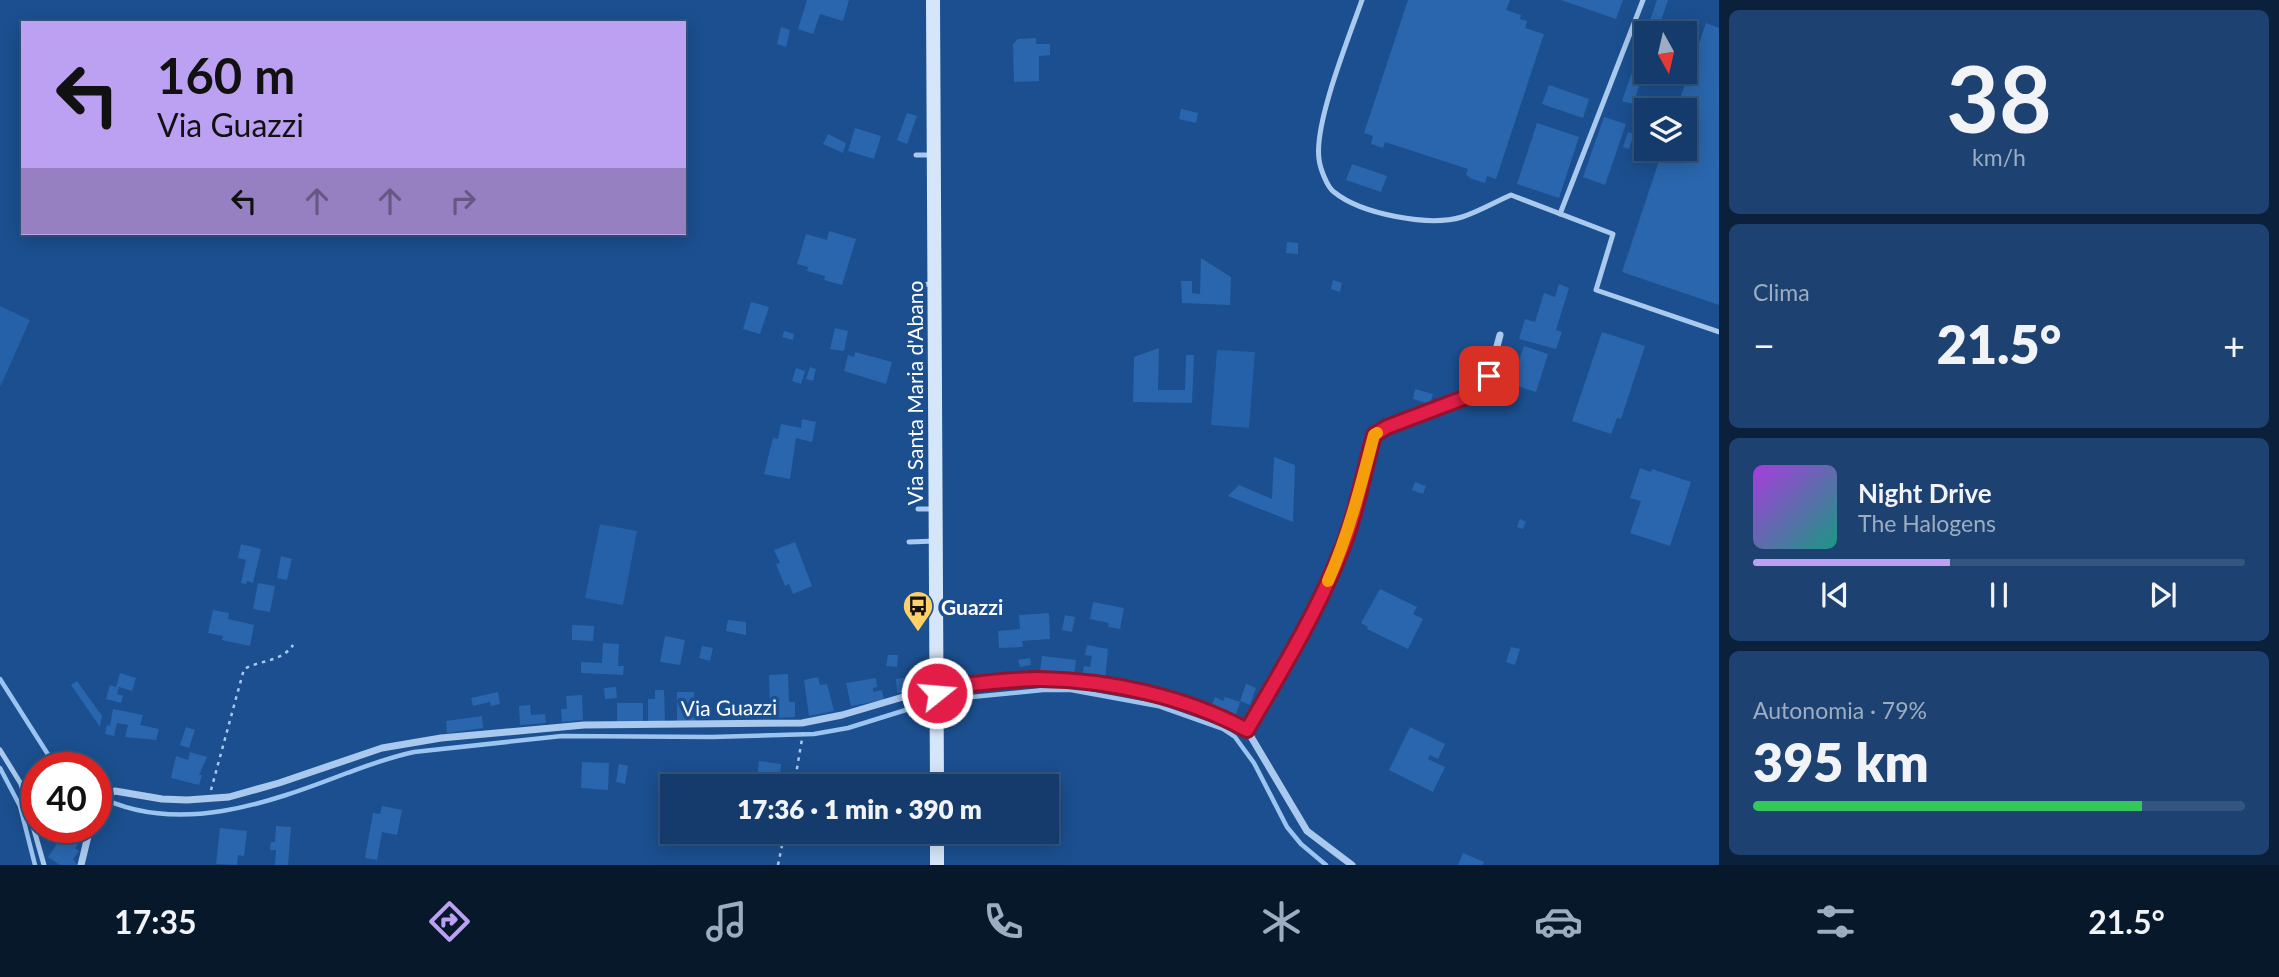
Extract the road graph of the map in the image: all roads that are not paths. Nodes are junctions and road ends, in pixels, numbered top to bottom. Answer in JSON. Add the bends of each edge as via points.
{"nodes":[{"id":1,"x":933,"y":0,"type":"edge"},
{"id":2,"x":1362,"y":0,"type":"edge"},
{"id":3,"x":1643,"y":0,"type":"edge"},
{"id":4,"x":916,"y":155,"type":"dead end"},
{"id":5,"x":933,"y":155,"type":"junction"},
{"id":6,"x":1560,"y":214,"type":"junction"},
{"id":7,"x":934,"y":284,"type":"junction"},
{"id":8,"x":913,"y":285,"type":"dead end"},
{"id":9,"x":1719,"y":331,"type":"edge"},
{"id":10,"x":1500,"y":335,"type":"dead end"},
{"id":11,"x":918,"y":509,"type":"dead end"},
{"id":12,"x":936,"y":509,"type":"junction"},
{"id":13,"x":936,"y":541,"type":"junction"},
{"id":14,"x":909,"y":542,"type":"dead end"},
{"id":15,"x":937,"y":690,"type":"junction"},
{"id":16,"x":1247,"y":730,"type":"junction"},
{"id":17,"x":0,"y":750,"type":"edge"},
{"id":18,"x":937,"y":774,"type":"edge"},
{"id":19,"x":112,"y":792,"type":"edge"},
{"id":20,"x":86,"y":843,"type":"edge"},
{"id":21,"x":937,"y":844,"type":"edge"},
{"id":22,"x":44,"y":865,"type":"edge"},
{"id":23,"x":81,"y":865,"type":"edge"},
{"id":24,"x":937,"y":865,"type":"edge"},
{"id":25,"x":1352,"y":865,"type":"edge"}],
"edges":[{"from":1,"to":5,"type":"street","name":"Via Santa Maria d'Abano"},
{"from":2,"to":6,"type":"lane","via":[[1319,135],[1319,161],[1331,191],[1356,206],[1425,220],[1461,218],[1511,195]]},
{"from":3,"to":6,"type":"lane"},
{"from":4,"to":5,"type":"lane"},
{"from":5,"to":7,"type":"street","name":"Via Santa Maria d'Abano"},
{"from":6,"to":9,"type":"lane","via":[[1613,234],[1596,290]]},
{"from":7,"to":8,"type":"lane"},
{"from":7,"to":12,"type":"street","name":"Via Santa Maria d'Abano"},
{"from":10,"to":16,"type":"street","via":[[1482,391],[1374,435],[1341,553],[1313,615]]},
{"from":11,"to":12,"type":"lane"},
{"from":12,"to":13,"type":"street","name":"Via Santa Maria d'Abano"},
{"from":13,"to":14,"type":"lane"},
{"from":13,"to":15,"type":"street","name":"Via Santa Maria d'Abano"},
{"from":15,"to":16,"type":"street","name":"Via Guazzi","via":[[1040,679],[1081,681],[1162,697]]},
{"from":15,"to":18,"type":"street","name":"Via Santa Maria d'Abano"},
{"from":15,"to":19,"type":"street","name":"Via Guazzi","via":[[802,723],[584,725],[414,742],[208,800]]},
{"from":16,"to":25,"type":"street","via":[[1307,831]]},
{"from":17,"to":22,"type":"lane","via":[[21,784]]},
{"from":20,"to":23,"type":"street"},
{"from":21,"to":24,"type":"street"}]}
